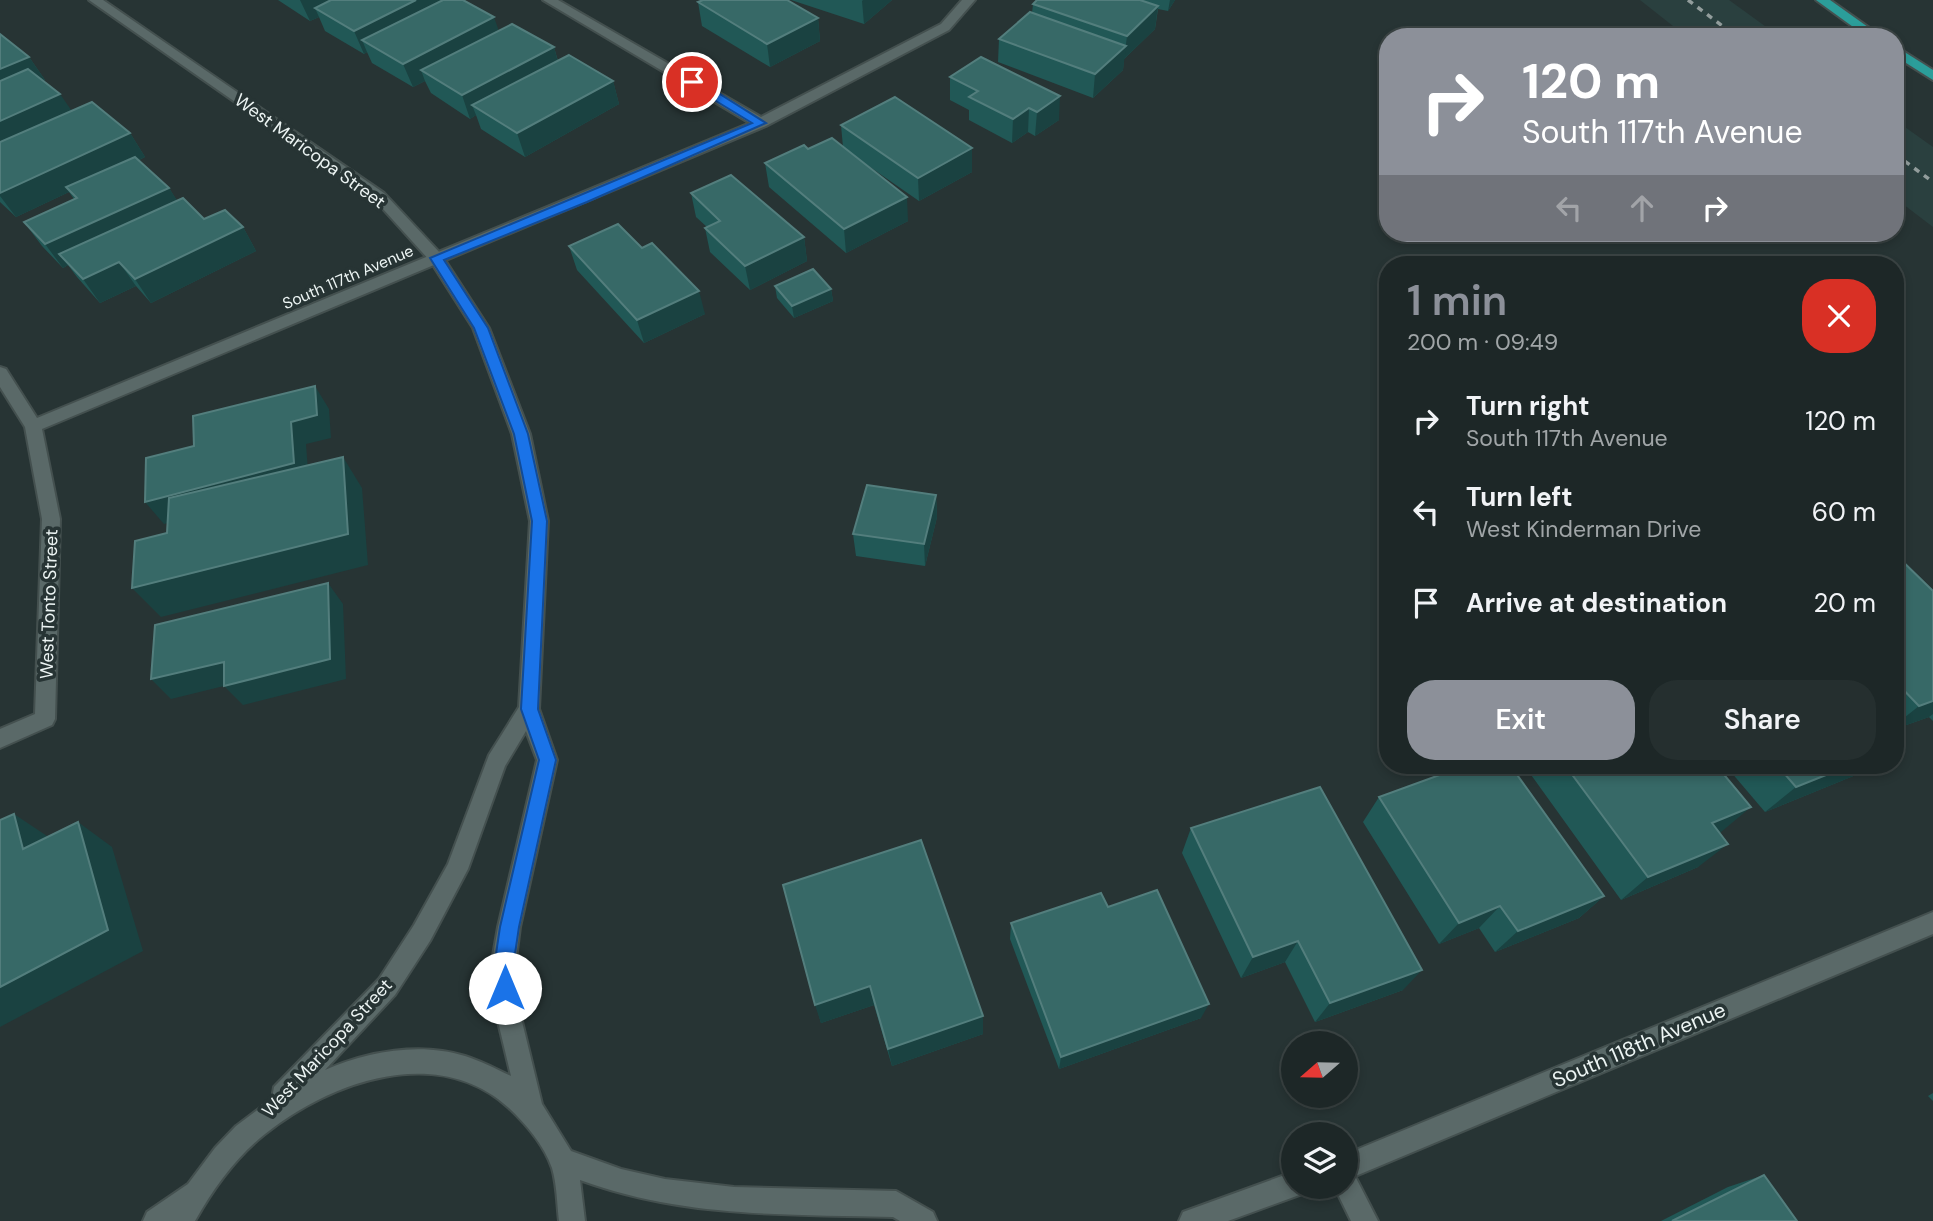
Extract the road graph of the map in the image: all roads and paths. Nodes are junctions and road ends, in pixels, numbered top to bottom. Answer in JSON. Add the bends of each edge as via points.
{"nodes":[{"id":1,"x":95,"y":0,"type":"edge"},
{"id":2,"x":549,"y":0,"type":"edge"},
{"id":3,"x":969,"y":0,"type":"edge"},
{"id":4,"x":1822,"y":0,"type":"edge"},
{"id":5,"x":1863,"y":28,"type":"edge"},
{"id":6,"x":1904,"y":56,"type":"edge"},
{"id":7,"x":1933,"y":76,"type":"edge"},
{"id":8,"x":761,"y":123,"type":"junction"},
{"id":9,"x":436,"y":258,"type":"junction"},
{"id":10,"x":0,"y":373,"type":"edge"},
{"id":11,"x":33,"y":426,"type":"junction"},
{"id":12,"x":529,"y":709,"type":"junction"},
{"id":13,"x":0,"y":739,"type":"edge"},
{"id":14,"x":1933,"y":923,"type":"edge"},
{"id":15,"x":530,"y":1106,"type":"junction"},
{"id":16,"x":256,"y":1125,"type":"junction"},
{"id":17,"x":561,"y":1160,"type":"junction"},
{"id":18,"x":1358,"y":1162,"type":"edge"},
{"id":19,"x":1281,"y":1189,"type":"edge"},
{"id":20,"x":196,"y":1192,"type":"junction"},
{"id":21,"x":1353,"y":1199,"type":"edge"},
{"id":22,"x":156,"y":1221,"type":"edge"},
{"id":23,"x":181,"y":1221,"type":"edge"},
{"id":24,"x":572,"y":1221,"type":"edge"},
{"id":25,"x":924,"y":1221,"type":"edge"},
{"id":26,"x":1192,"y":1221,"type":"edge"},
{"id":27,"x":1365,"y":1221,"type":"edge"}],
"edges":[{"from":1,"to":9,"type":"street","name":"West Maricopa Street","via":[[379,195]]},
{"from":2,"to":8,"type":"street"},
{"from":3,"to":8,"type":"street","name":"South 117th Avenue","via":[[945,27]]},
{"from":4,"to":5,"type":"main road"},
{"from":6,"to":7,"type":"main road"},
{"from":8,"to":9,"type":"street","name":"South 117th Avenue"},
{"from":9,"to":11,"type":"street","name":"South 117th Avenue"},
{"from":9,"to":12,"type":"street","name":"West Maricopa Street","via":[[481,328],[521,434],[539,521]]},
{"from":10,"to":11,"type":"street","name":"West Tonto Street"},
{"from":11,"to":13,"type":"street","name":"West Tonto Street","via":[[51,519],[44,719]]},
{"from":12,"to":15,"type":"street","name":"West Maricopa Street","via":[[547,760],[503,967],[507,1009]]},
{"from":12,"to":16,"type":"street","name":"West Maricopa Street","via":[[496,762],[457,869],[387,987]]},
{"from":14,"to":18,"type":"street","name":"South 118th Avenue"},
{"from":15,"to":16,"type":"street","via":[[486,1075],[422,1060],[374,1064],[314,1086]]},
{"from":15,"to":17,"type":"street"},
{"from":16,"to":20,"type":"street"},
{"from":17,"to":24,"type":"street"},
{"from":17,"to":25,"type":"street","via":[[621,1182],[666,1192],[734,1200],[897,1204]]},
{"from":19,"to":26,"type":"street"},
{"from":20,"to":22,"type":"street"},
{"from":20,"to":23,"type":"street"},
{"from":21,"to":27,"type":"street"}]}
